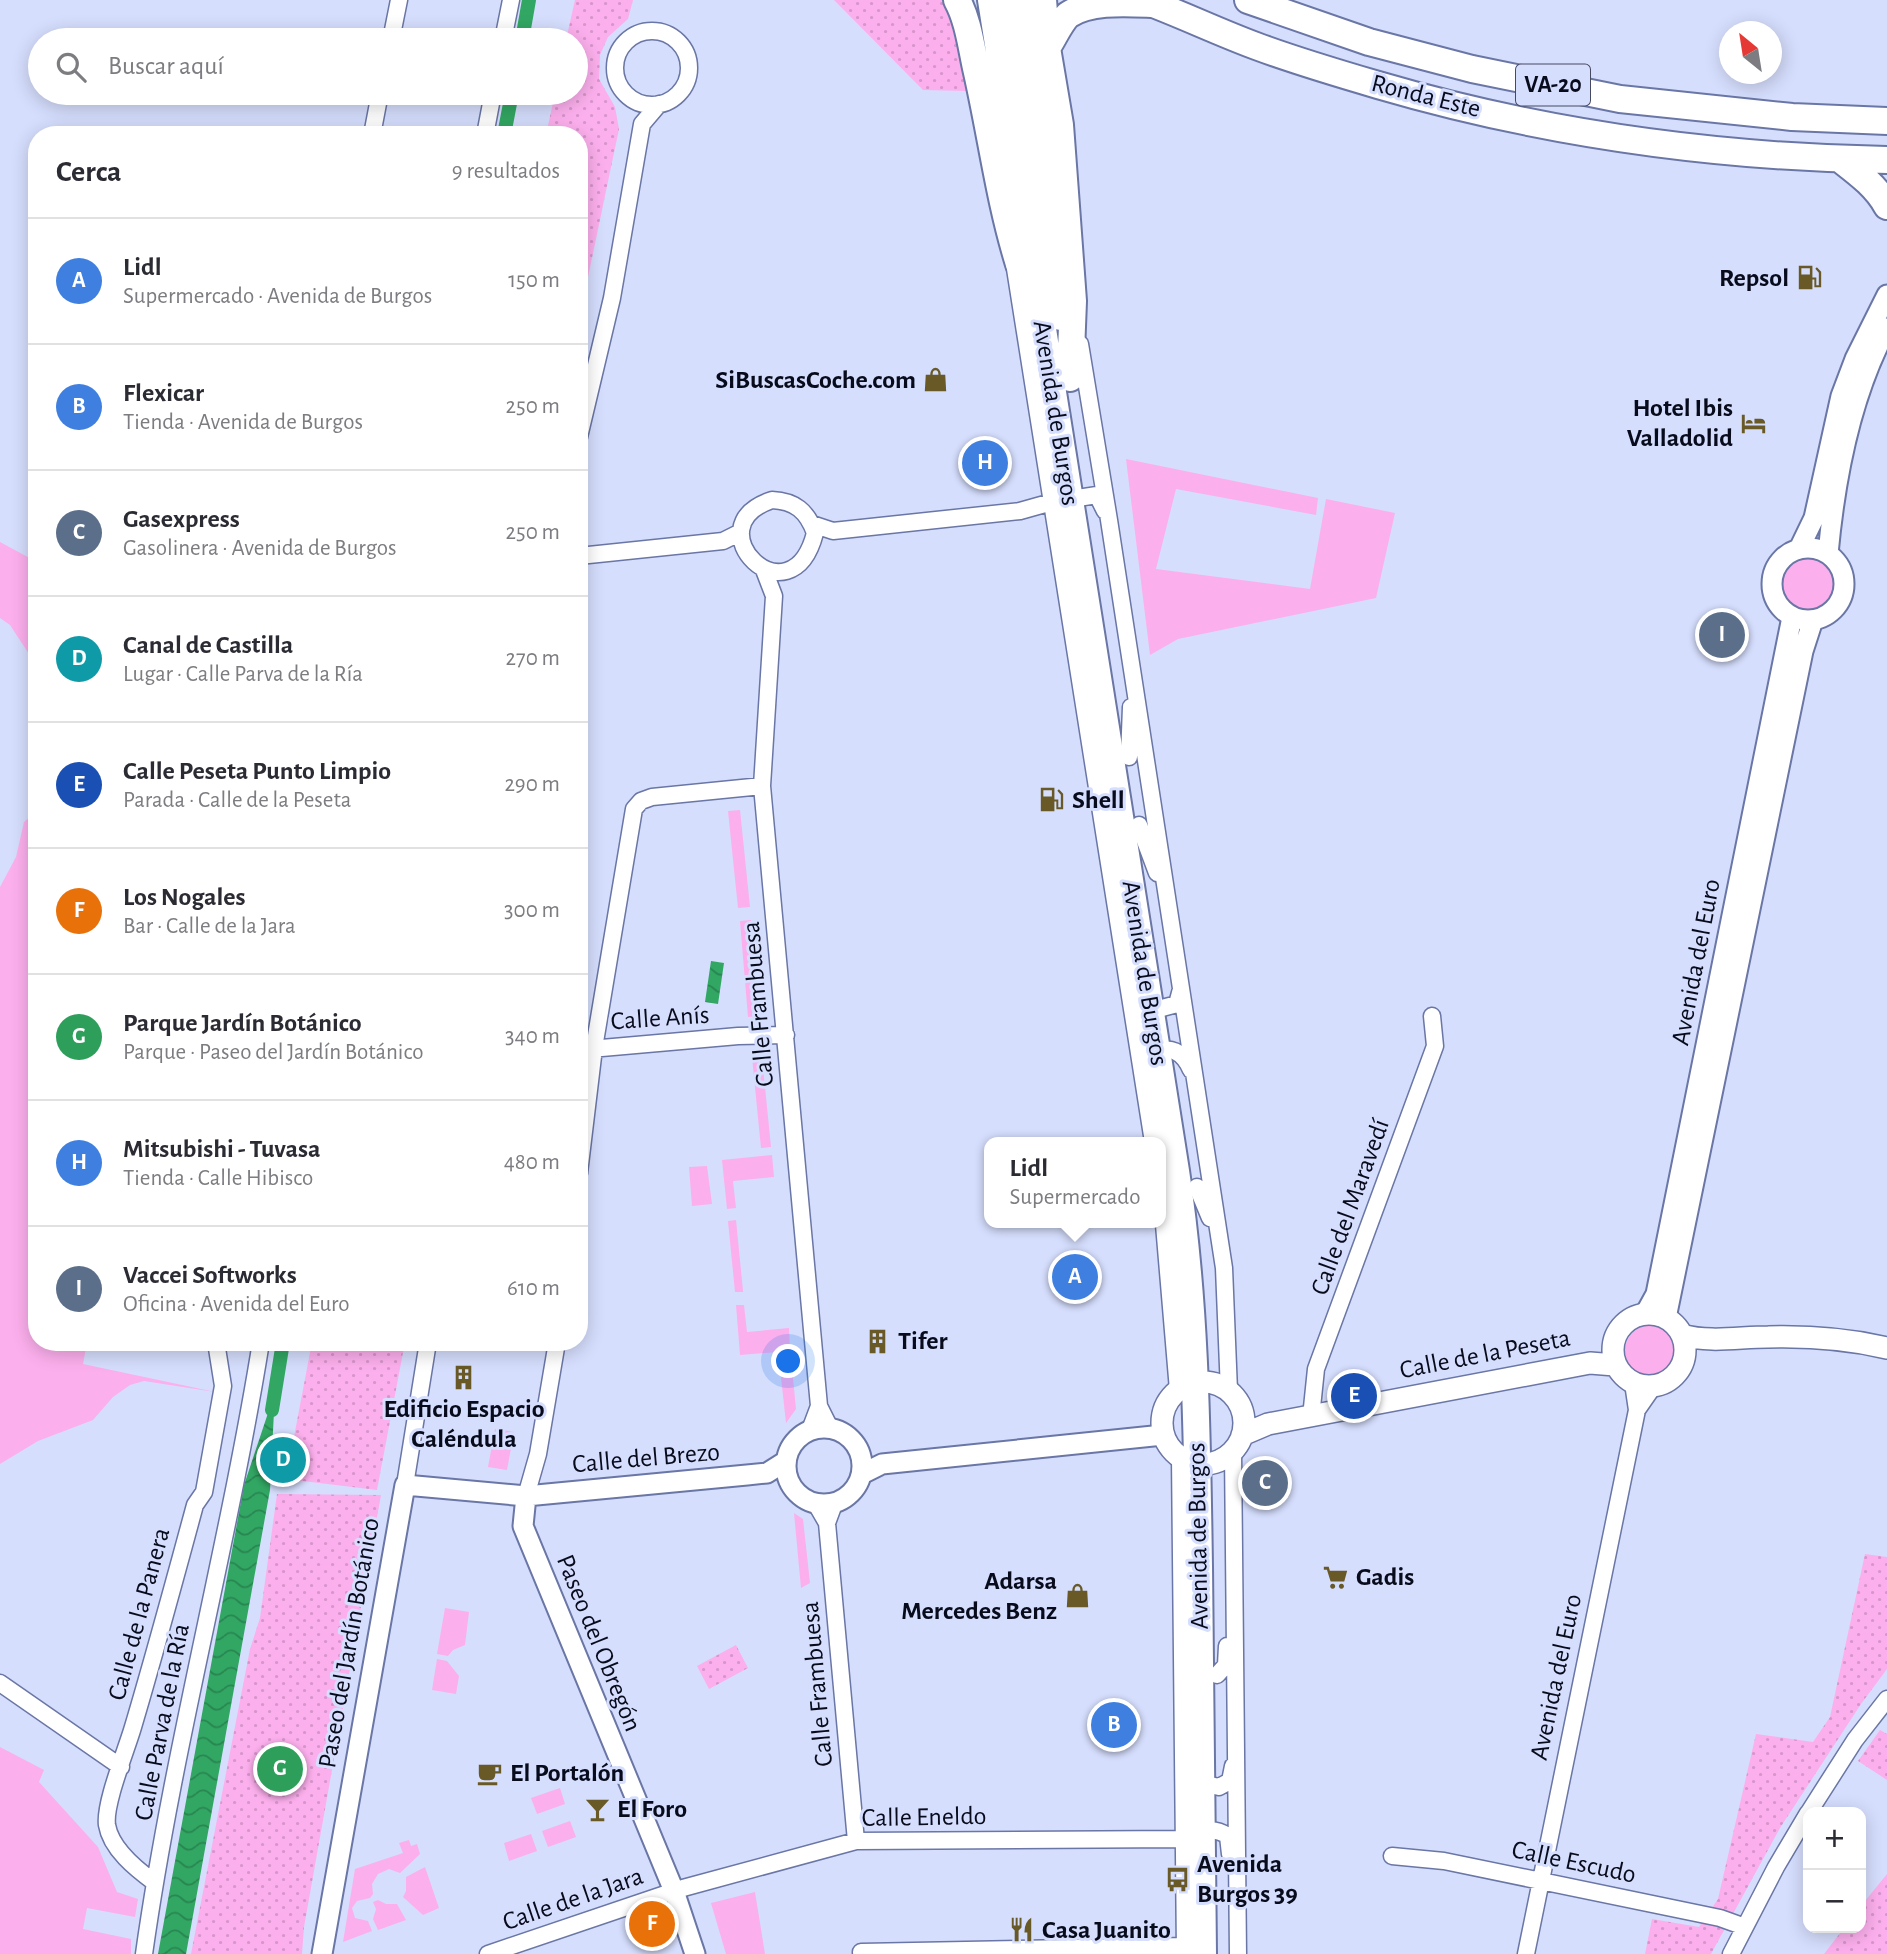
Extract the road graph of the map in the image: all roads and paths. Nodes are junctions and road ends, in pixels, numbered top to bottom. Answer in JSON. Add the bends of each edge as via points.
{"nodes":[{"id":1,"x":399,"y":0,"type":"edge"},
{"id":2,"x":511,"y":0,"type":"edge"},
{"id":3,"x":957,"y":0,"type":"edge"},
{"id":4,"x":1043,"y":0,"type":"edge"},
{"id":5,"x":1248,"y":0,"type":"edge"},
{"id":6,"x":1148,"y":2,"type":"edge"},
{"id":7,"x":1005,"y":8,"type":"edge"},
{"id":8,"x":393,"y":28,"type":"edge"},
{"id":9,"x":505,"y":28,"type":"edge"},
{"id":10,"x":1048,"y":48,"type":"junction"},
{"id":11,"x":634,"y":100,"type":"junction"},
{"id":12,"x":659,"y":104,"type":"junction"},
{"id":13,"x":378,"y":105,"type":"edge"},
{"id":14,"x":491,"y":105,"type":"edge"},
{"id":15,"x":1887,"y":107,"type":"edge"},
{"id":16,"x":1854,"y":119,"type":"junction"},
{"id":17,"x":1887,"y":121,"type":"edge"},
{"id":18,"x":642,"y":124,"type":"junction"},
{"id":19,"x":374,"y":126,"type":"edge"},
{"id":20,"x":487,"y":126,"type":"edge"},
{"id":21,"x":1840,"y":159,"type":"junction"},
{"id":22,"x":1887,"y":160,"type":"edge"},
{"id":23,"x":1887,"y":206,"type":"edge"},
{"id":24,"x":1010,"y":233,"type":"junction"},
{"id":25,"x":1887,"y":295,"type":"edge"},
{"id":26,"x":1073,"y":301,"type":"junction"},
{"id":27,"x":1887,"y":328,"type":"edge"},
{"id":28,"x":1048,"y":357,"type":"junction"},
{"id":29,"x":1070,"y":378,"type":"junction"},
{"id":30,"x":588,"y":399,"type":"edge"},
{"id":31,"x":1070,"y":500,"type":"junction"},
{"id":32,"x":1109,"y":520,"type":"junction"},
{"id":33,"x":812,"y":524,"type":"junction"},
{"id":34,"x":833,"y":531,"type":"junction"},
{"id":35,"x":742,"y":539,"type":"junction"},
{"id":36,"x":812,"y":545,"type":"junction"},
{"id":37,"x":1799,"y":549,"type":"junction"},
{"id":38,"x":1828,"y":554,"type":"junction"},
{"id":39,"x":588,"y":555,"type":"edge"},
{"id":40,"x":764,"y":570,"type":"junction"},
{"id":41,"x":788,"y":570,"type":"junction"},
{"id":42,"x":774,"y":596,"type":"junction"},
{"id":43,"x":1792,"y":617,"type":"junction"},
{"id":44,"x":1812,"y":620,"type":"junction"},
{"id":45,"x":1094,"y":644,"type":"junction"},
{"id":46,"x":1133,"y":673,"type":"junction"},
{"id":47,"x":1086,"y":715,"type":"junction"},
{"id":48,"x":1129,"y":757,"type":"junction"},
{"id":49,"x":762,"y":786,"type":"junction"},
{"id":50,"x":1139,"y":825,"type":"junction"},
{"id":51,"x":1170,"y":909,"type":"junction"},
{"id":52,"x":1128,"y":980,"type":"junction"},
{"id":53,"x":1167,"y":1001,"type":"junction"},
{"id":54,"x":1432,"y":1016,"type":"dead end"},
{"id":55,"x":786,"y":1035,"type":"junction"},
{"id":56,"x":588,"y":1044,"type":"edge"},
{"id":57,"x":588,"y":1049,"type":"edge"},
{"id":58,"x":1166,"y":1051,"type":"junction"},
{"id":59,"x":1193,"y":1076,"type":"junction"},
{"id":60,"x":1143,"y":1077,"type":"junction"},
{"id":61,"x":1152,"y":1137,"type":"edge"},
{"id":62,"x":1178,"y":1182,"type":"edge"},
{"id":63,"x":1218,"y":1236,"type":"junction"},
{"id":64,"x":1166,"y":1244,"type":"junction"},
{"id":65,"x":1656,"y":1316,"type":"junction"},
{"id":66,"x":1684,"y":1343,"type":"junction"},
{"id":67,"x":1887,"y":1348,"type":"edge"},
{"id":68,"x":217,"y":1351,"type":"edge"},
{"id":69,"x":259,"y":1351,"type":"edge"},
{"id":70,"x":427,"y":1351,"type":"edge"},
{"id":71,"x":555,"y":1351,"type":"edge"},
{"id":72,"x":1614,"y":1357,"type":"junction"},
{"id":73,"x":1643,"y":1385,"type":"junction"},
{"id":74,"x":1203,"y":1387,"type":"junction"},
{"id":75,"x":819,"y":1406,"type":"junction"},
{"id":76,"x":1311,"y":1417,"type":"junction"},
{"id":77,"x":830,"y":1428,"type":"junction"},
{"id":78,"x":810,"y":1430,"type":"junction"},
{"id":79,"x":1163,"y":1435,"type":"junction"},
{"id":80,"x":1218,"y":1447,"type":"junction"},
{"id":81,"x":786,"y":1461,"type":"junction"},
{"id":82,"x":862,"y":1465,"type":"junction"},
{"id":83,"x":767,"y":1473,"type":"junction"},
{"id":84,"x":789,"y":1483,"type":"junction"},
{"id":85,"x":405,"y":1485,"type":"junction"},
{"id":86,"x":204,"y":1492,"type":"junction"},
{"id":87,"x":526,"y":1496,"type":"junction"},
{"id":88,"x":232,"y":1499,"type":"junction"},
{"id":89,"x":825,"y":1504,"type":"junction"},
{"id":90,"x":1234,"y":1595,"type":"junction"},
{"id":91,"x":1181,"y":1668,"type":"junction"},
{"id":92,"x":1217,"y":1675,"type":"junction"},
{"id":93,"x":0,"y":1683,"type":"edge"},
{"id":94,"x":1887,"y":1699,"type":"edge"},
{"id":95,"x":1236,"y":1751,"type":"junction"},
{"id":96,"x":121,"y":1768,"type":"junction"},
{"id":97,"x":1210,"y":1785,"type":"junction"},
{"id":98,"x":1812,"y":1807,"type":"edge"},
{"id":99,"x":1803,"y":1821,"type":"edge"},
{"id":100,"x":1201,"y":1833,"type":"junction"},
{"id":101,"x":856,"y":1841,"type":"junction"},
{"id":102,"x":1392,"y":1856,"type":"dead end"},
{"id":103,"x":1541,"y":1880,"type":"junction"},
{"id":104,"x":154,"y":1882,"type":"junction"},
{"id":105,"x":674,"y":1891,"type":"junction"},
{"id":106,"x":1745,"y":1927,"type":"junction"},
{"id":107,"x":1189,"y":1948,"type":"edge"},
{"id":108,"x":861,"y":1952,"type":"dead end"},
{"id":109,"x":1232,"y":1952,"type":"edge"},
{"id":110,"x":144,"y":1954,"type":"edge"},
{"id":111,"x":322,"y":1954,"type":"edge"},
{"id":112,"x":488,"y":1954,"type":"edge"},
{"id":113,"x":695,"y":1954,"type":"edge"},
{"id":114,"x":1526,"y":1954,"type":"edge"},
{"id":115,"x":1731,"y":1954,"type":"edge"}],
"edges":[{"from":1,"to":8,"type":"street"},
{"from":2,"to":9,"type":"street"},
{"from":3,"to":24,"type":"highway","via":[[984,101]]},
{"from":4,"to":10,"type":"highway"},
{"from":5,"to":16,"type":"highway","name":"Ronda Este","number":"VA-20","via":[[1369,42],[1620,99]]},
{"from":6,"to":10,"type":"highway","via":[[1095,2],[1080,7],[1067,16]]},
{"from":6,"to":21,"type":"highway","name":"Ronda Este","number":"VA-20","via":[[1325,69],[1494,113],[1674,144]]},
{"from":7,"to":28,"type":"highway","name":"Avenida de Burgos"},
{"from":7,"to":29,"type":"highway","name":"Avenida de Burgos"},
{"from":10,"to":26,"type":"highway","via":[[1060,125]]},
{"from":11,"to":12,"type":"street"},
{"from":11,"to":12,"type":"street","via":[[618,83],[615,72],[620,50],[638,34],[663,33],[683,47],[689,71],[678,94]]},
{"from":11,"to":18,"type":"street"},
{"from":12,"to":18,"type":"street"},
{"from":13,"to":19,"type":"street"},
{"from":14,"to":20,"type":"street"},
{"from":15,"to":16,"type":"highway"},
{"from":16,"to":17,"type":"highway","name":"Ronda Este","number":"VA-20"},
{"from":18,"to":30,"type":"street","via":[[612,298]]},
{"from":21,"to":22,"type":"highway","name":"Ronda Este","number":"VA-20"},
{"from":21,"to":23,"type":"highway","via":[[1864,177]]},
{"from":24,"to":28,"type":"highway"},
{"from":24,"to":31,"type":"street","name":"Avenida de Burgos"},
{"from":25,"to":37,"type":"street","via":[[1841,396],[1814,518]]},
{"from":26,"to":29,"type":"highway"},
{"from":26,"to":32,"type":"street","name":"Avenida de Burgos"},
{"from":27,"to":38,"type":"street","via":[[1857,399]]},
{"from":28,"to":31,"type":"highway","name":"Avenida de Burgos"},
{"from":29,"to":31,"type":"highway","name":"Avenida de Burgos"},
{"from":31,"to":32,"type":"street","via":[[1097,495]]},
{"from":31,"to":34,"type":"street","via":[[1020,511]]},
{"from":31,"to":45,"type":"highway","name":"Avenida de Burgos"},
{"from":31,"to":47,"type":"street","name":"Avenida de Burgos"},
{"from":31,"to":48,"type":"highway","name":"Avenida de Burgos"},
{"from":32,"to":46,"type":"street","name":"Avenida de Burgos"},
{"from":33,"to":34,"type":"street"},
{"from":33,"to":35,"type":"street","via":[[795,504],[772,500],[744,520]]},
{"from":33,"to":36,"type":"street"},
{"from":34,"to":36,"type":"street"},
{"from":35,"to":39,"type":"street"},
{"from":35,"to":40,"type":"street","via":[[746,555]]},
{"from":36,"to":41,"type":"street","via":[[799,565]]},
{"from":37,"to":38,"type":"street"},
{"from":37,"to":43,"type":"street","via":[[1780,562],[1773,579],[1777,602]]},
{"from":38,"to":44,"type":"street","via":[[1840,567],[1844,588],[1832,612]]},
{"from":40,"to":41,"type":"street"},
{"from":40,"to":42,"type":"street","name":"Calle Frambuesa"},
{"from":41,"to":42,"type":"street","name":"Calle Frambuesa"},
{"from":42,"to":49,"type":"street","name":"Calle Frambuesa"},
{"from":43,"to":44,"type":"street"},
{"from":43,"to":65,"type":"street","name":"Avenida del Euro","via":[[1656,1294]]},
{"from":44,"to":65,"type":"street","name":"Avenida del Euro"},
{"from":45,"to":47,"type":"street"},
{"from":45,"to":53,"type":"highway","name":"Avenida de Burgos"},
{"from":46,"to":48,"type":"street"},
{"from":46,"to":51,"type":"street","name":"Avenida de Burgos"},
{"from":47,"to":52,"type":"street","name":"Avenida de Burgos"},
{"from":48,"to":50,"type":"highway","name":"Avenida de Burgos"},
{"from":49,"to":55,"type":"street","name":"Calle Frambuesa"},
{"from":49,"to":56,"type":"street","via":[[652,797],[634,809]]},
{"from":50,"to":51,"type":"street"},
{"from":50,"to":53,"type":"highway","name":"Avenida de Burgos"},
{"from":51,"to":53,"type":"street","name":"Avenida de Burgos"},
{"from":52,"to":53,"type":"street","via":[[1139,1002]]},
{"from":52,"to":60,"type":"street","name":"Avenida de Burgos"},
{"from":53,"to":58,"type":"highway","name":"Avenida de Burgos"},
{"from":53,"to":59,"type":"street","name":"Avenida de Burgos"},
{"from":54,"to":76,"type":"street","name":"Calle del Maravedí","via":[[1435,1046],[1316,1369]]},
{"from":55,"to":57,"type":"street","name":"Calle Anís"},
{"from":55,"to":75,"type":"street","name":"Calle Frambuesa"},
{"from":58,"to":59,"type":"street","via":[[1185,1058]]},
{"from":58,"to":60,"type":"street","via":[[1148,1059]]},
{"from":58,"to":62,"type":"highway","name":"Avenida de Burgos"},
{"from":59,"to":63,"type":"street","name":"Avenida de Burgos"},
{"from":60,"to":61,"type":"street","name":"Avenida de Burgos"},
{"from":62,"to":63,"type":"street"},
{"from":62,"to":64,"type":"street","name":"Avenida de Burgos"},
{"from":62,"to":64,"type":"street","via":[[1172,1232]]},
{"from":62,"to":74,"type":"highway","name":"Avenida de Burgos"},
{"from":63,"to":74,"type":"street","name":"Avenida de Burgos","via":[[1224,1268]]},
{"from":64,"to":74,"type":"street","name":"Avenida de Burgos"},
{"from":65,"to":66,"type":"main road","via":[[1675,1325]]},
{"from":65,"to":72,"type":"main road","via":[[1630,1319],[1621,1327],[1614,1338]]},
{"from":66,"to":67,"type":"main road","via":[[1822,1338]]},
{"from":66,"to":73,"type":"main road","via":[[1682,1365],[1674,1376],[1664,1384]]},
{"from":68,"to":86,"type":"street","name":"Calle de la Panera","via":[[223,1386]]},
{"from":69,"to":88,"type":"street","name":"Calle Parva de la Ría"},
{"from":70,"to":85,"type":"street","name":"Paseo del Jardín Botánico"},
{"from":71,"to":87,"type":"street","name":"Paseo del Obregón"},
{"from":72,"to":73,"type":"main road","via":[[1624,1377]]},
{"from":72,"to":76,"type":"main road","name":"Calle de la Peseta"},
{"from":73,"to":103,"type":"street","name":"Avenida del Euro"},
{"from":74,"to":79,"type":"main road","via":[[1169,1400],[1163,1413]]},
{"from":74,"to":80,"type":"highway","name":"Avenida de Burgos"},
{"from":74,"to":80,"type":"main road","via":[[1236,1399]]},
{"from":75,"to":77,"type":"street","name":"Calle Frambuesa"},
{"from":75,"to":78,"type":"street","name":"Calle Frambuesa"},
{"from":76,"to":80,"type":"main road","name":"Calle de la Peseta","via":[[1268,1424]]},
{"from":77,"to":78,"type":"street"},
{"from":77,"to":82,"type":"street","via":[[856,1445]]},
{"from":78,"to":81,"type":"street","via":[[796,1440]]},
{"from":79,"to":80,"type":"main road","via":[[1167,1444]]},
{"from":79,"to":82,"type":"street"},
{"from":80,"to":90,"type":"street","name":"Avenida de Burgos"},
{"from":80,"to":91,"type":"street","name":"Avenida de Burgos"},
{"from":80,"to":92,"type":"highway","name":"Avenida de Burgos"},
{"from":80,"to":97,"type":"highway","name":"Avenida de Burgos"},
{"from":81,"to":83,"type":"street","name":"Calle del Brezo"},
{"from":81,"to":84,"type":"street"},
{"from":82,"to":89,"type":"street","via":[[854,1491],[845,1499]]},
{"from":83,"to":84,"type":"street","name":"Calle del Brezo"},
{"from":83,"to":87,"type":"street","name":"Calle del Brezo"},
{"from":84,"to":89,"type":"street","via":[[799,1496]]},
{"from":85,"to":87,"type":"street","name":"Calle del Brezo"},
{"from":85,"to":111,"type":"street","name":"Paseo del Jardín Botánico"},
{"from":86,"to":88,"type":"street"},
{"from":86,"to":96,"type":"street","name":"Calle de la Panera","via":[[195,1505]]},
{"from":87,"to":105,"type":"street","name":"Paseo del Obregón","via":[[523,1526]]},
{"from":88,"to":104,"type":"street","name":"Calle Parva de la Ría"},
{"from":89,"to":101,"type":"street","name":"Calle Frambuesa"},
{"from":90,"to":92,"type":"street","via":[[1226,1665]]},
{"from":90,"to":95,"type":"street","name":"Avenida de Burgos"},
{"from":91,"to":97,"type":"street","via":[[1189,1767]]},
{"from":91,"to":100,"type":"street","name":"Avenida de Burgos"},
{"from":92,"to":97,"type":"highway","name":"Avenida de Burgos"},
{"from":93,"to":96,"type":"street"},
{"from":94,"to":98,"type":"street"},
{"from":95,"to":97,"type":"street","via":[[1230,1781]]},
{"from":95,"to":109,"type":"street","name":"Avenida de Burgos"},
{"from":96,"to":104,"type":"street","name":"Calle de la Panera","via":[[110,1795],[109,1834],[121,1853]]},
{"from":97,"to":100,"type":"highway","name":"Avenida de Burgos"},
{"from":99,"to":106,"type":"street"},
{"from":100,"to":101,"type":"street","name":"Calle Eneldo"},
{"from":100,"to":107,"type":"highway","name":"Avenida de Burgos"},
{"from":100,"to":107,"type":"street","via":[[1192,1837],[1183,1860]]},
{"from":100,"to":109,"type":"highway","name":"Avenida de Burgos"},
{"from":101,"to":105,"type":"street","name":"Calle Eneldo"},
{"from":102,"to":103,"type":"street","name":"Calle Escudo"},
{"from":103,"to":106,"type":"street","name":"Calle Escudo"},
{"from":103,"to":114,"type":"street","name":"Avenida del Euro"},
{"from":104,"to":110,"type":"street","name":"Calle Parva de la Ría"},
{"from":105,"to":112,"type":"street","name":"Calle de la Jara"},
{"from":105,"to":113,"type":"street","name":"Paseo del Obregón"},
{"from":106,"to":115,"type":"street"},
{"from":107,"to":108,"type":"street"}]}
